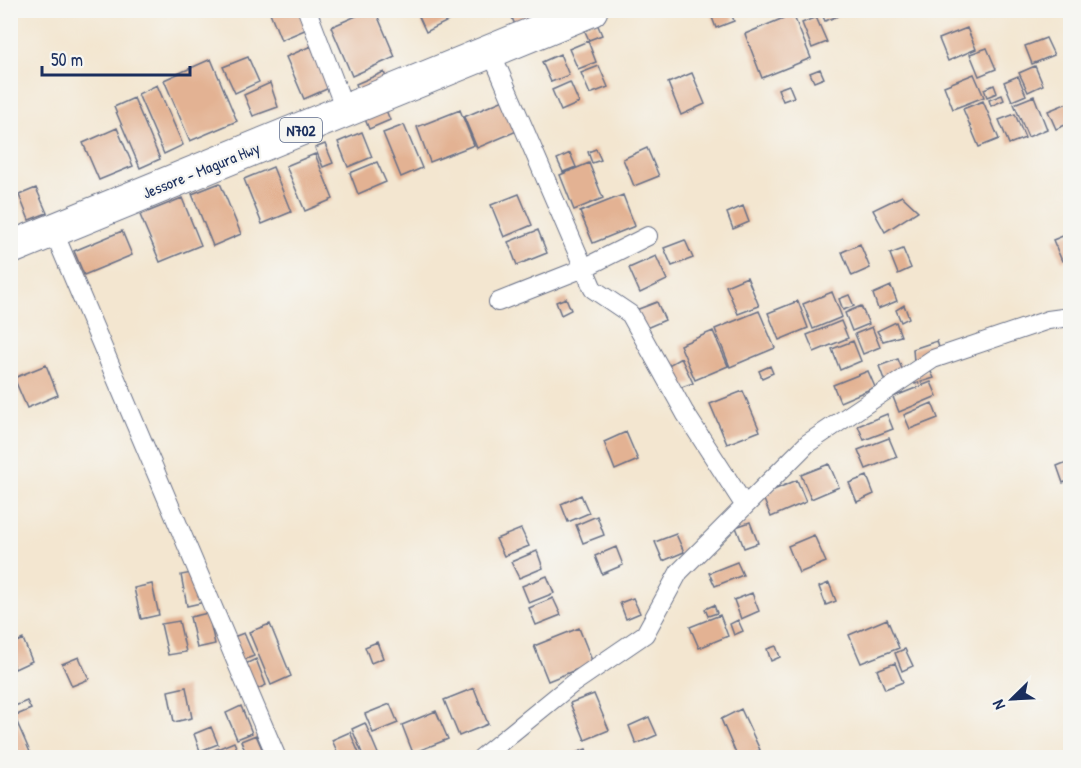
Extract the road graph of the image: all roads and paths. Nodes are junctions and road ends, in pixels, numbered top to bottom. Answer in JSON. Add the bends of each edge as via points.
{"nodes":[{"id":1,"x":306,"y":10,"type":"edge"},
{"id":2,"x":591,"y":10,"type":"edge"},
{"id":3,"x":491,"y":52,"type":"junction"},
{"id":4,"x":346,"y":112,"type":"junction"},
{"id":5,"x":53,"y":230,"type":"junction"},
{"id":6,"x":648,"y":236,"type":"dead end"},
{"id":7,"x":10,"y":248,"type":"edge"},
{"id":8,"x":584,"y":268,"type":"junction"},
{"id":9,"x":498,"y":302,"type":"dead end"},
{"id":10,"x":1071,"y":317,"type":"edge"},
{"id":11,"x":745,"y":506,"type":"junction"},
{"id":12,"x":277,"y":758,"type":"edge"},
{"id":13,"x":481,"y":758,"type":"edge"}],
"edges":[{"from":1,"to":4,"type":"street"},
{"from":2,"to":3,"type":"highway","name":"Jessore - Magura Hwy","number":"N702"},
{"from":3,"to":4,"type":"highway","name":"Jessore - Magura Hwy","number":"N702"},
{"from":3,"to":8,"type":"street"},
{"from":4,"to":5,"type":"highway","name":"Jessore - Magura Hwy","number":"N702"},
{"from":5,"to":7,"type":"highway","name":"Jessore - Magura Hwy","number":"N702"},
{"from":5,"to":12,"type":"street"},
{"from":6,"to":8,"type":"street"},
{"from":8,"to":9,"type":"street"},
{"from":8,"to":11,"type":"street","via":[[593,289],[630,314],[685,413]]},
{"from":10,"to":11,"type":"street","via":[[1048,320],[933,359],[808,443]]},
{"from":11,"to":13,"type":"street","via":[[679,572],[645,634],[572,684]]}]}
